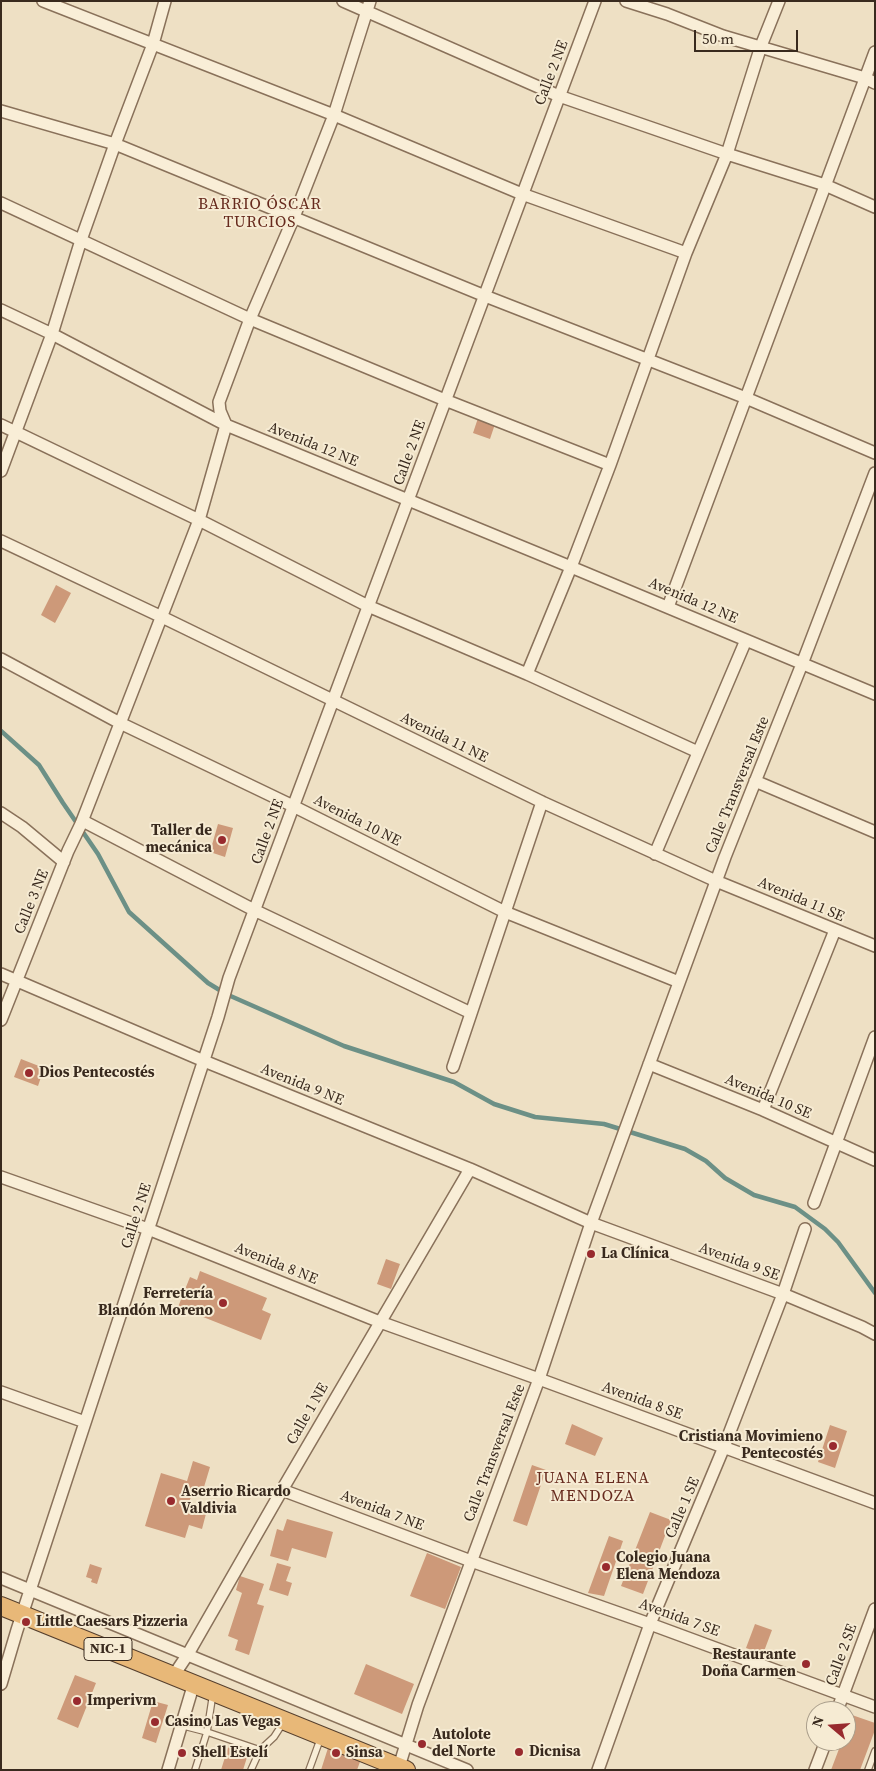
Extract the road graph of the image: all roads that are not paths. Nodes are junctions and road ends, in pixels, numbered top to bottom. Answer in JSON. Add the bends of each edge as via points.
{"nodes":[{"id":1,"x":43,"y":1,"type":"edge"},
{"id":2,"x":165,"y":1,"type":"edge"},
{"id":3,"x":343,"y":1,"type":"edge"},
{"id":4,"x":594,"y":1,"type":"edge"},
{"id":5,"x":626,"y":1,"type":"edge"},
{"id":6,"x":779,"y":1,"type":"edge"},
{"id":7,"x":368,"y":6,"type":"edge"},
{"id":8,"x":153,"y":44,"type":"junction"},
{"id":9,"x":761,"y":46,"type":"junction"},
{"id":10,"x":875,"y":52,"type":"edge"},
{"id":11,"x":870,"y":80,"type":"edge"},
{"id":12,"x":559,"y":96,"type":"junction"},
{"id":13,"x":1,"y":111,"type":"edge"},
{"id":14,"x":334,"y":116,"type":"junction"},
{"id":15,"x":114,"y":144,"type":"junction"},
{"id":16,"x":727,"y":154,"type":"junction"},
{"id":17,"x":825,"y":185,"type":"junction"},
{"id":18,"x":522,"y":194,"type":"junction"},
{"id":19,"x":1,"y":203,"type":"edge"},
{"id":20,"x":875,"y":207,"type":"edge"},
{"id":21,"x":294,"y":217,"type":"junction"},
{"id":22,"x":81,"y":240,"type":"junction"},
{"id":23,"x":686,"y":254,"type":"junction"},
{"id":24,"x":484,"y":296,"type":"junction"},
{"id":25,"x":1,"y":310,"type":"edge"},
{"id":26,"x":250,"y":319,"type":"junction"},
{"id":27,"x":52,"y":334,"type":"junction"},
{"id":28,"x":648,"y":360,"type":"junction"},
{"id":29,"x":746,"y":398,"type":"junction"},
{"id":30,"x":445,"y":400,"type":"junction"},
{"id":31,"x":226,"y":425,"type":"junction"},
{"id":32,"x":1,"y":426,"type":"edge"},
{"id":33,"x":16,"y":433,"type":"junction"},
{"id":34,"x":875,"y":453,"type":"edge"},
{"id":35,"x":610,"y":465,"type":"junction"},
{"id":36,"x":1,"y":471,"type":"edge"},
{"id":37,"x":875,"y":473,"type":"edge"},
{"id":38,"x":408,"y":500,"type":"junction"},
{"id":39,"x":199,"y":520,"type":"junction"},
{"id":40,"x":1,"y":541,"type":"edge"},
{"id":41,"x":571,"y":567,"type":"junction"},
{"id":42,"x":368,"y":606,"type":"junction"},
{"id":43,"x":668,"y":607,"type":"junction"},
{"id":44,"x":162,"y":617,"type":"junction"},
{"id":45,"x":746,"y":640,"type":"junction"},
{"id":46,"x":1,"y":659,"type":"edge"},
{"id":47,"x":802,"y":664,"type":"junction"},
{"id":48,"x":527,"y":674,"type":"junction"},
{"id":49,"x":875,"y":694,"type":"edge"},
{"id":50,"x":333,"y":701,"type":"junction"},
{"id":51,"x":120,"y":724,"type":"junction"},
{"id":52,"x":698,"y":752,"type":"junction"},
{"id":53,"x":755,"y":781,"type":"junction"},
{"id":54,"x":542,"y":802,"type":"junction"},
{"id":55,"x":293,"y":806,"type":"junction"},
{"id":56,"x":1,"y":813,"type":"edge"},
{"id":57,"x":82,"y":822,"type":"junction"},
{"id":58,"x":875,"y":832,"type":"edge"},
{"id":59,"x":655,"y":854,"type":"junction"},
{"id":60,"x":66,"y":857,"type":"junction"},
{"id":61,"x":716,"y":881,"type":"junction"},
{"id":62,"x":254,"y":910,"type":"junction"},
{"id":63,"x":505,"y":912,"type":"junction"},
{"id":64,"x":835,"y":930,"type":"junction"},
{"id":65,"x":875,"y":946,"type":"edge"},
{"id":66,"x":1,"y":974,"type":"edge"},
{"id":67,"x":17,"y":980,"type":"junction"},
{"id":68,"x":679,"y":982,"type":"junction"},
{"id":69,"x":471,"y":1013,"type":"junction"},
{"id":70,"x":1,"y":1020,"type":"edge"},
{"id":71,"x":875,"y":1037,"type":"edge"},
{"id":72,"x":204,"y":1061,"type":"junction"},
{"id":73,"x":649,"y":1064,"type":"junction"},
{"id":74,"x":453,"y":1067,"type":"dead end"},
{"id":75,"x":763,"y":1110,"type":"junction"},
{"id":76,"x":838,"y":1143,"type":"junction"},
{"id":77,"x":875,"y":1160,"type":"edge"},
{"id":78,"x":470,"y":1169,"type":"junction"},
{"id":79,"x":1,"y":1177,"type":"edge"},
{"id":80,"x":814,"y":1203,"type":"dead end"},
{"id":81,"x":591,"y":1223,"type":"junction"},
{"id":82,"x":805,"y":1229,"type":"dead end"},
{"id":83,"x":148,"y":1230,"type":"junction"},
{"id":84,"x":783,"y":1294,"type":"junction"},
{"id":85,"x":380,"y":1322,"type":"junction"},
{"id":86,"x":875,"y":1334,"type":"edge"},
{"id":87,"x":539,"y":1379,"type":"junction"},
{"id":88,"x":1,"y":1392,"type":"edge"},
{"id":89,"x":85,"y":1422,"type":"junction"},
{"id":90,"x":724,"y":1447,"type":"junction"},
{"id":91,"x":282,"y":1490,"type":"junction"},
{"id":92,"x":875,"y":1503,"type":"edge"},
{"id":93,"x":471,"y":1561,"type":"junction"},
{"id":94,"x":1,"y":1578,"type":"edge"},
{"id":95,"x":30,"y":1590,"type":"junction"},
{"id":96,"x":1,"y":1606,"type":"edge"},
{"id":97,"x":875,"y":1609,"type":"edge"},
{"id":98,"x":22,"y":1614,"type":"junction"},
{"id":99,"x":650,"y":1624,"type":"junction"},
{"id":100,"x":188,"y":1654,"type":"junction"},
{"id":101,"x":174,"y":1676,"type":"junction"},
{"id":102,"x":194,"y":1683,"type":"junction"},
{"id":103,"x":1,"y":1684,"type":"edge"},
{"id":104,"x":214,"y":1691,"type":"junction"},
{"id":105,"x":843,"y":1694,"type":"junction"},
{"id":106,"x":841,"y":1701,"type":"edge"},
{"id":107,"x":875,"y":1707,"type":"edge"},
{"id":108,"x":285,"y":1720,"type":"junction"},
{"id":109,"x":180,"y":1725,"type":"junction"},
{"id":110,"x":207,"y":1732,"type":"junction"},
{"id":111,"x":322,"y":1736,"type":"junction"},
{"id":112,"x":406,"y":1744,"type":"junction"},
{"id":113,"x":260,"y":1750,"type":"junction"},
{"id":114,"x":822,"y":1751,"type":"edge"},
{"id":115,"x":875,"y":1752,"type":"edge"},
{"id":116,"x":871,"y":1768,"type":"edge"},
{"id":117,"x":401,"y":1769,"type":"edge"},
{"id":118,"x":168,"y":1770,"type":"edge"},
{"id":119,"x":195,"y":1770,"type":"edge"},
{"id":120,"x":251,"y":1770,"type":"edge"},
{"id":121,"x":310,"y":1770,"type":"edge"},
{"id":122,"x":467,"y":1770,"type":"edge"},
{"id":123,"x":598,"y":1770,"type":"edge"},
{"id":124,"x":814,"y":1770,"type":"edge"}],
"edges":[{"from":1,"to":8,"type":"street"},
{"from":2,"to":8,"type":"street"},
{"from":3,"to":7,"type":"street"},
{"from":4,"to":12,"type":"street","name":"Calle 2 NE"},
{"from":5,"to":9,"type":"street","via":[[723,36]]},
{"from":6,"to":9,"type":"street"},
{"from":7,"to":12,"type":"street"},
{"from":7,"to":14,"type":"street"},
{"from":8,"to":14,"type":"street"},
{"from":8,"to":15,"type":"street"},
{"from":9,"to":11,"type":"street"},
{"from":9,"to":16,"type":"street"},
{"from":10,"to":11,"type":"street"},
{"from":11,"to":17,"type":"street"},
{"from":12,"to":16,"type":"street"},
{"from":12,"to":18,"type":"street","name":"Calle 2 NE"},
{"from":13,"to":15,"type":"street"},
{"from":14,"to":18,"type":"street"},
{"from":14,"to":21,"type":"street"},
{"from":15,"to":21,"type":"street"},
{"from":15,"to":22,"type":"street"},
{"from":16,"to":17,"type":"street"},
{"from":16,"to":23,"type":"street"},
{"from":17,"to":20,"type":"street"},
{"from":17,"to":29,"type":"street"},
{"from":18,"to":23,"type":"street"},
{"from":18,"to":24,"type":"street","name":"Calle 2 NE"},
{"from":19,"to":22,"type":"street"},
{"from":21,"to":24,"type":"street"},
{"from":21,"to":26,"type":"street"},
{"from":22,"to":26,"type":"street"},
{"from":22,"to":27,"type":"street"},
{"from":23,"to":28,"type":"street"},
{"from":24,"to":28,"type":"street"},
{"from":24,"to":30,"type":"street","name":"Calle 2 NE"},
{"from":25,"to":27,"type":"street","name":"Avenida 12 NE"},
{"from":26,"to":30,"type":"street"},
{"from":26,"to":31,"type":"street","via":[[219,402]]},
{"from":27,"to":31,"type":"street","name":"Avenida 12 NE"},
{"from":27,"to":33,"type":"street"},
{"from":28,"to":29,"type":"street"},
{"from":28,"to":35,"type":"street"},
{"from":29,"to":34,"type":"street"},
{"from":29,"to":43,"type":"street"},
{"from":30,"to":35,"type":"street"},
{"from":30,"to":38,"type":"street","name":"Calle 2 NE"},
{"from":31,"to":38,"type":"street","name":"Avenida 12 NE"},
{"from":31,"to":39,"type":"street","name":"Calle 3 NE"},
{"from":32,"to":33,"type":"street"},
{"from":33,"to":36,"type":"street"},
{"from":33,"to":39,"type":"street"},
{"from":35,"to":41,"type":"street"},
{"from":37,"to":47,"type":"street","name":"Calle Transversal Este"},
{"from":38,"to":41,"type":"street","name":"Avenida 12 NE"},
{"from":38,"to":42,"type":"street","name":"Calle 2 NE"},
{"from":39,"to":42,"type":"street"},
{"from":39,"to":44,"type":"street","name":"Calle 3 NE"},
{"from":40,"to":44,"type":"street"},
{"from":41,"to":43,"type":"street","name":"Avenida 12 NE"},
{"from":41,"to":48,"type":"street"},
{"from":42,"to":48,"type":"street"},
{"from":42,"to":50,"type":"street","name":"Calle 2 NE"},
{"from":43,"to":45,"type":"street","name":"Avenida 12 NE"},
{"from":44,"to":50,"type":"street","name":"Avenida 11 NE"},
{"from":44,"to":51,"type":"street","name":"Calle 3 NE"},
{"from":45,"to":47,"type":"street","name":"Avenida 12 NE"},
{"from":45,"to":52,"type":"street"},
{"from":46,"to":51,"type":"street","name":"Avenida 10 NE"},
{"from":47,"to":49,"type":"street","name":"Avenida 12 NE"},
{"from":47,"to":53,"type":"street","name":"Calle Transversal Este"},
{"from":48,"to":52,"type":"street"},
{"from":50,"to":54,"type":"street","name":"Avenida 11 NE"},
{"from":50,"to":55,"type":"street","name":"Calle 2 NE"},
{"from":51,"to":55,"type":"street","name":"Avenida 10 NE"},
{"from":51,"to":57,"type":"street","name":"Calle 3 NE"},
{"from":52,"to":59,"type":"street"},
{"from":53,"to":58,"type":"street"},
{"from":53,"to":61,"type":"street","name":"Calle Transversal Este"},
{"from":54,"to":59,"type":"street","name":"Avenida 11 NE"},
{"from":54,"to":63,"type":"street"},
{"from":55,"to":62,"type":"street","name":"Calle 2 NE"},
{"from":55,"to":63,"type":"street","name":"Avenida 10 NE"},
{"from":56,"to":60,"type":"street"},
{"from":57,"to":60,"type":"street","name":"Calle 3 NE"},
{"from":57,"to":62,"type":"street"},
{"from":59,"to":61,"type":"street","name":"Avenida 11 NE"},
{"from":60,"to":67,"type":"street","name":"Calle 3 NE"},
{"from":61,"to":64,"type":"street","name":"Avenida 11 SE"},
{"from":61,"to":68,"type":"street","name":"Calle Transversal Este"},
{"from":62,"to":69,"type":"street"},
{"from":62,"to":72,"type":"street","name":"Calle 2 NE"},
{"from":63,"to":68,"type":"street","name":"Avenida 10 NE"},
{"from":63,"to":69,"type":"street"},
{"from":64,"to":65,"type":"street","name":"Avenida 11 SE"},
{"from":64,"to":75,"type":"street"},
{"from":66,"to":67,"type":"street","name":"Avenida 9 NE"},
{"from":67,"to":70,"type":"street","name":"Calle 3 NE"},
{"from":67,"to":72,"type":"street","name":"Avenida 9 NE"},
{"from":68,"to":73,"type":"street","name":"Calle Transversal Este"},
{"from":69,"to":74,"type":"street"},
{"from":71,"to":76,"type":"street"},
{"from":72,"to":78,"type":"street","name":"Avenida 9 NE"},
{"from":72,"to":83,"type":"street","name":"Calle 2 NE"},
{"from":73,"to":75,"type":"street","name":"Avenida 10 SE"},
{"from":73,"to":81,"type":"street","name":"Calle Transversal Este"},
{"from":75,"to":76,"type":"street","name":"Avenida 10 SE"},
{"from":76,"to":77,"type":"street","name":"Avenida 10 SE"},
{"from":76,"to":80,"type":"street"},
{"from":78,"to":81,"type":"street","name":"Avenida 9 NE"},
{"from":78,"to":85,"type":"street","name":"Calle 1 NE"},
{"from":79,"to":83,"type":"street","name":"Avenida 8 NE"},
{"from":81,"to":84,"type":"street","name":"Avenida 9 SE"},
{"from":81,"to":87,"type":"street","name":"Calle Transversal Este"},
{"from":82,"to":84,"type":"street","name":"Calle 1 SE"},
{"from":83,"to":85,"type":"street","name":"Avenida 8 NE"},
{"from":83,"to":89,"type":"street","name":"Calle 2 NE"},
{"from":84,"to":86,"type":"street","name":"Avenida 9 SE"},
{"from":84,"to":90,"type":"street","name":"Calle 1 SE"},
{"from":85,"to":87,"type":"street","name":"Avenida 8 NE"},
{"from":85,"to":91,"type":"street","name":"Calle 1 NE"},
{"from":87,"to":90,"type":"street","name":"Avenida 8 SE"},
{"from":87,"to":93,"type":"street","name":"Calle Transversal Este"},
{"from":88,"to":89,"type":"street"},
{"from":89,"to":95,"type":"street","name":"Calle 2 NE"},
{"from":90,"to":92,"type":"street","name":"Avenida 8 SE"},
{"from":90,"to":99,"type":"street","name":"Calle 1 SE"},
{"from":91,"to":93,"type":"street","name":"Avenida 7 NE"},
{"from":91,"to":100,"type":"street","name":"Calle 1 NE"},
{"from":93,"to":99,"type":"street","name":"Avenida 7 SE"},
{"from":93,"to":112,"type":"street","name":"Calle Transversal Este"},
{"from":94,"to":95,"type":"street"},
{"from":95,"to":98,"type":"street","name":"Calle 2 NE"},
{"from":95,"to":100,"type":"street"},
{"from":96,"to":98,"type":"highway","number":"NIC-1"},
{"from":97,"to":105,"type":"street","name":"Calle 2 SE"},
{"from":98,"to":101,"type":"highway","number":"NIC-1"},
{"from":98,"to":103,"type":"street","name":"Calle 2 NE"},
{"from":99,"to":105,"type":"street","name":"Avenida 7 SE"},
{"from":99,"to":123,"type":"street","name":"Calle 1 SE"},
{"from":100,"to":101,"type":"street","name":"Calle 1 NE"},
{"from":100,"to":112,"type":"street"},
{"from":101,"to":102,"type":"highway","number":"NIC-1"},
{"from":102,"to":104,"type":"highway","number":"NIC-1"},
{"from":102,"to":109,"type":"street"},
{"from":104,"to":108,"type":"highway","number":"NIC-1"},
{"from":104,"to":110,"type":"lane"},
{"from":105,"to":106,"type":"street","name":"Calle 2 SE"},
{"from":105,"to":107,"type":"street","name":"Avenida 7 SE"},
{"from":108,"to":111,"type":"highway","number":"NIC-1"},
{"from":108,"to":113,"type":"lane"},
{"from":109,"to":110,"type":"lane"},
{"from":109,"to":118,"type":"street"},
{"from":110,"to":113,"type":"lane"},
{"from":110,"to":119,"type":"lane"},
{"from":111,"to":117,"type":"highway","number":"NIC-1"},
{"from":111,"to":121,"type":"lane"},
{"from":112,"to":117,"type":"street","name":"Calle Transversal Este"},
{"from":112,"to":122,"type":"street"},
{"from":113,"to":120,"type":"lane"},
{"from":114,"to":124,"type":"street"},
{"from":115,"to":116,"type":"lane"}]}
